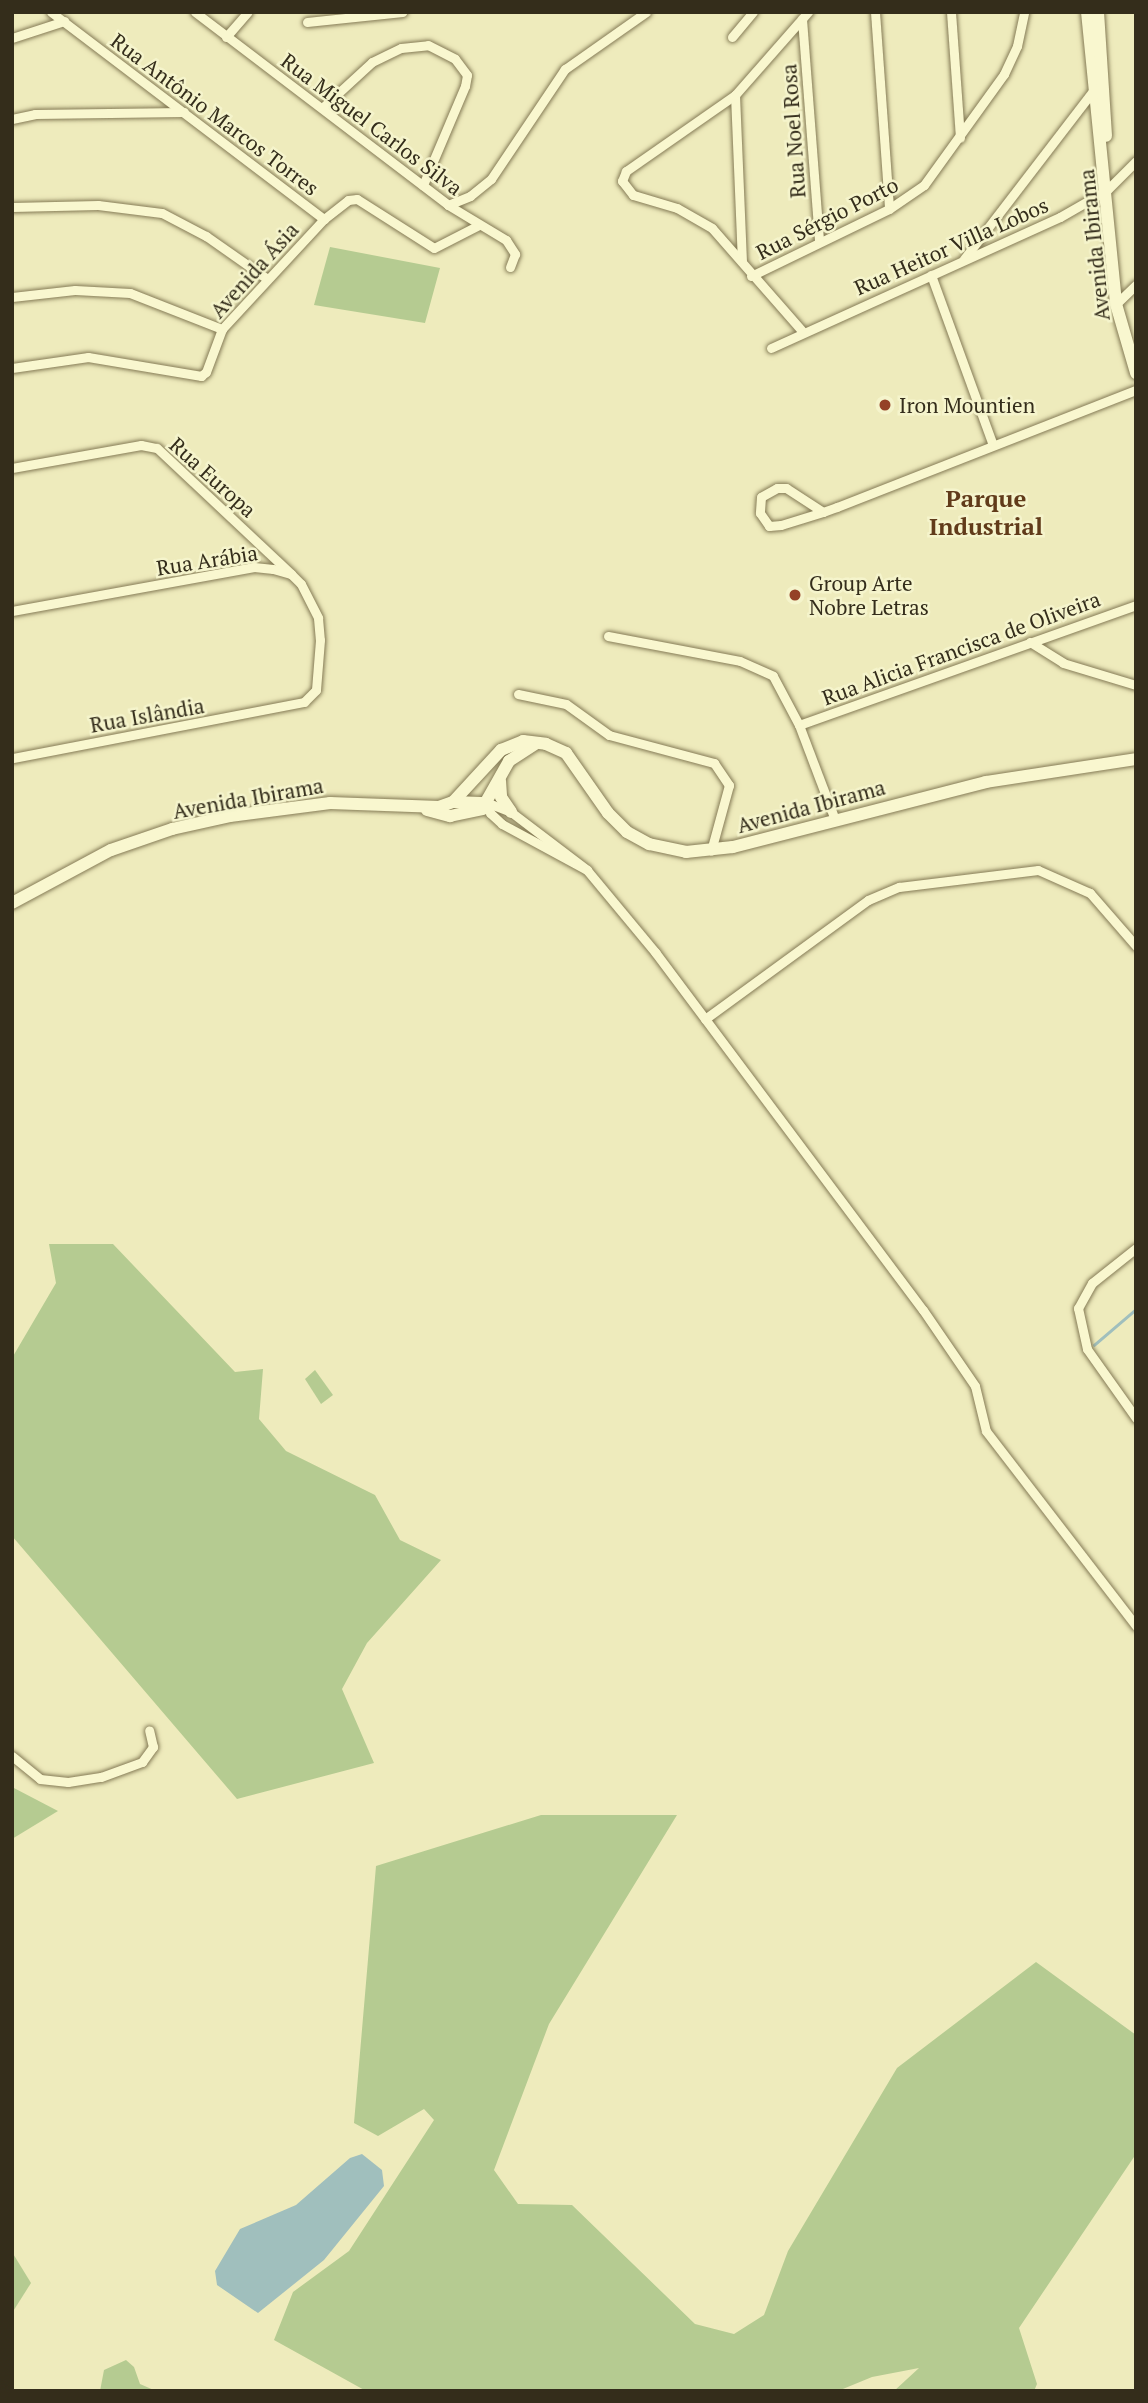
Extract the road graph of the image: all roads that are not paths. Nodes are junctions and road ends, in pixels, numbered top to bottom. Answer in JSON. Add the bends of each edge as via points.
{"nodes":[{"id":1,"x":51,"y":12,"type":"edge"},
{"id":2,"x":195,"y":12,"type":"edge"},
{"id":3,"x":248,"y":12,"type":"edge"},
{"id":4,"x":402,"y":12,"type":"edge"},
{"id":5,"x":753,"y":12,"type":"edge"},
{"id":6,"x":875,"y":12,"type":"edge"},
{"id":7,"x":951,"y":12,"type":"edge"},
{"id":8,"x":1024,"y":12,"type":"edge"},
{"id":9,"x":1087,"y":12,"type":"edge"},
{"id":10,"x":1098,"y":12,"type":"edge"},
{"id":11,"x":645,"y":13,"type":"edge"},
{"id":12,"x":805,"y":16,"type":"edge"},
{"id":13,"x":64,"y":21,"type":"junction"},
{"id":14,"x":307,"y":22,"type":"dead end"},
{"id":15,"x":226,"y":37,"type":"junction"},
{"id":16,"x":732,"y":37,"type":"dead end"},
{"id":17,"x":12,"y":38,"type":"edge"},
{"id":18,"x":1093,"y":91,"type":"junction"},
{"id":19,"x":735,"y":95,"type":"junction"},
{"id":20,"x":322,"y":108,"type":"junction"},
{"id":21,"x":184,"y":112,"type":"junction"},
{"id":22,"x":12,"y":120,"type":"edge"},
{"id":23,"x":961,"y":138,"type":"junction"},
{"id":24,"x":1104,"y":154,"type":"junction"},
{"id":25,"x":1136,"y":161,"type":"edge"},
{"id":26,"x":423,"y":185,"type":"junction"},
{"id":27,"x":1107,"y":190,"type":"junction"},
{"id":28,"x":448,"y":205,"type":"junction"},
{"id":29,"x":12,"y":207,"type":"edge"},
{"id":30,"x":889,"y":209,"type":"junction"},
{"id":31,"x":324,"y":219,"type":"junction"},
{"id":32,"x":479,"y":225,"type":"junction"},
{"id":33,"x":819,"y":240,"type":"junction"},
{"id":34,"x":964,"y":259,"type":"junction"},
{"id":35,"x":742,"y":262,"type":"junction"},
{"id":36,"x":510,"y":267,"type":"dead end"},
{"id":37,"x":931,"y":275,"type":"junction"},
{"id":38,"x":751,"y":276,"type":"junction"},
{"id":39,"x":266,"y":278,"type":"junction"},
{"id":40,"x":1136,"y":285,"type":"edge"},
{"id":41,"x":12,"y":297,"type":"edge"},
{"id":42,"x":1116,"y":304,"type":"junction"},
{"id":43,"x":222,"y":329,"type":"junction"},
{"id":44,"x":803,"y":332,"type":"junction"},
{"id":45,"x":771,"y":348,"type":"dead end"},
{"id":46,"x":12,"y":368,"type":"edge"},
{"id":47,"x":1136,"y":373,"type":"edge"},
{"id":48,"x":1136,"y":390,"type":"edge"},
{"id":49,"x":993,"y":445,"type":"junction"},
{"id":50,"x":12,"y":468,"type":"edge"},
{"id":51,"x":823,"y":512,"type":"junction"},
{"id":52,"x":291,"y":574,"type":"junction"},
{"id":53,"x":1136,"y":605,"type":"edge"},
{"id":54,"x":12,"y":611,"type":"edge"},
{"id":55,"x":608,"y":636,"type":"dead end"},
{"id":56,"x":1030,"y":642,"type":"junction"},
{"id":57,"x":1136,"y":685,"type":"edge"},
{"id":58,"x":517,"y":694,"type":"dead end"},
{"id":59,"x":799,"y":725,"type":"junction"},
{"id":60,"x":537,"y":743,"type":"junction"},
{"id":61,"x":12,"y":758,"type":"edge"},
{"id":62,"x":1133,"y":763,"type":"edge"},
{"id":63,"x":479,"y":775,"type":"junction"},
{"id":64,"x":500,"y":780,"type":"junction"},
{"id":65,"x":453,"y":802,"type":"junction"},
{"id":66,"x":488,"y":803,"type":"junction"},
{"id":67,"x":422,"y":808,"type":"junction"},
{"id":68,"x":511,"y":812,"type":"junction"},
{"id":69,"x":835,"y":820,"type":"junction"},
{"id":70,"x":711,"y":851,"type":"junction"},
{"id":71,"x":587,"y":870,"type":"junction"},
{"id":72,"x":12,"y":903,"type":"edge"},
{"id":73,"x":1136,"y":946,"type":"edge"},
{"id":74,"x":705,"y":1019,"type":"junction"},
{"id":75,"x":1136,"y":1248,"type":"edge"},
{"id":76,"x":1136,"y":1418,"type":"edge"},
{"id":77,"x":1136,"y":1626,"type":"edge"},
{"id":78,"x":149,"y":1730,"type":"dead end"},
{"id":79,"x":12,"y":1756,"type":"edge"}],
"edges":[{"from":1,"to":13,"type":"street","name":"Rua Antônio Marcos Torres"},
{"from":2,"to":15,"type":"street","name":"Rua Miguel Carlos Silva"},
{"from":3,"to":15,"type":"street"},
{"from":4,"to":14,"type":"street"},
{"from":5,"to":16,"type":"street"},
{"from":6,"to":30,"type":"street"},
{"from":7,"to":23,"type":"street"},
{"from":8,"to":23,"type":"street","name":"Rua Sérgio Porto","via":[[1017,46],[1004,74]]},
{"from":9,"to":18,"type":"main road","name":"Avenida Ibirama"},
{"from":10,"to":24,"type":"main road","name":"Avenida Ibirama"},
{"from":11,"to":28,"type":"street","via":[[565,69],[491,179],[470,196]]},
{"from":12,"to":19,"type":"street"},
{"from":12,"to":33,"type":"street","name":"Rua Noel Rosa"},
{"from":13,"to":17,"type":"street"},
{"from":13,"to":21,"type":"street","name":"Rua Antônio Marcos Torres"},
{"from":15,"to":20,"type":"street","name":"Rua Miguel Carlos Silva"},
{"from":18,"to":24,"type":"main road","name":"Avenida Ibirama"},
{"from":18,"to":34,"type":"street"},
{"from":19,"to":35,"type":"street"},
{"from":19,"to":35,"type":"street","via":[[626,171],[622,181],[633,195],[677,208],[704,223]]},
{"from":20,"to":26,"type":"street","name":"Rua Miguel Carlos Silva"},
{"from":20,"to":26,"type":"street","via":[[372,62],[401,48],[428,45],[456,59],[467,75],[465,86]]},
{"from":21,"to":22,"type":"street","via":[[35,114]]},
{"from":21,"to":31,"type":"street","name":"Rua Antônio Marcos Torres"},
{"from":23,"to":30,"type":"street","name":"Rua Sérgio Porto","via":[[924,185]]},
{"from":24,"to":27,"type":"main road","name":"Avenida Ibirama"},
{"from":25,"to":27,"type":"street","name":"Rua Heitor Villa Lobos"},
{"from":26,"to":28,"type":"street","name":"Rua Miguel Carlos Silva"},
{"from":27,"to":34,"type":"street","name":"Rua Heitor Villa Lobos","via":[[1060,217]]},
{"from":27,"to":42,"type":"main road","name":"Avenida Ibirama"},
{"from":28,"to":32,"type":"street","name":"Rua Miguel Carlos Silva"},
{"from":29,"to":39,"type":"street","via":[[98,205],[162,213],[206,236]]},
{"from":30,"to":33,"type":"street","name":"Rua Sérgio Porto"},
{"from":31,"to":32,"type":"street","name":"Avenida Ásia","via":[[348,200],[357,200],[433,248]]},
{"from":31,"to":39,"type":"street","name":"Avenida Ásia"},
{"from":32,"to":36,"type":"street","name":"Rua Miguel Carlos Silva","via":[[513,247]]},
{"from":33,"to":38,"type":"street","name":"Rua Sérgio Porto"},
{"from":34,"to":37,"type":"street","name":"Rua Heitor Villa Lobos"},
{"from":35,"to":38,"type":"street"},
{"from":37,"to":44,"type":"street","name":"Rua Heitor Villa Lobos"},
{"from":37,"to":49,"type":"street"},
{"from":38,"to":44,"type":"street"},
{"from":39,"to":43,"type":"street","name":"Avenida Ásia"},
{"from":40,"to":42,"type":"street"},
{"from":41,"to":43,"type":"street","via":[[75,290],[130,293]]},
{"from":42,"to":47,"type":"main road","name":"Avenida Ibirama"},
{"from":43,"to":46,"type":"street","name":"Avenida Ásia","via":[[201,376],[88,357]]},
{"from":44,"to":45,"type":"street","name":"Rua Heitor Villa Lobos"},
{"from":48,"to":49,"type":"street"},
{"from":49,"to":51,"type":"street"},
{"from":50,"to":52,"type":"street","name":"Rua Europa","via":[[141,445],[157,448]]},
{"from":51,"to":51,"type":"street","via":[[786,488],[761,497],[760,513],[769,526]]},
{"from":52,"to":54,"type":"street","name":"Rua Arábia","via":[[254,567]]},
{"from":52,"to":61,"type":"street","name":"Rua Islândia","via":[[312,603],[320,640],[316,690],[304,702]]},
{"from":53,"to":56,"type":"street","name":"Rua Alicia Francisca de Oliveira"},
{"from":55,"to":59,"type":"street","via":[[759,666],[773,676]]},
{"from":56,"to":57,"type":"street","via":[[1063,663]]},
{"from":56,"to":59,"type":"street","name":"Rua Alicia Francisca de Oliveira"},
{"from":58,"to":70,"type":"street","via":[[566,704],[609,735],[714,763],[729,785]]},
{"from":59,"to":69,"type":"street"},
{"from":60,"to":63,"type":"main road","via":[[523,741],[501,750]]},
{"from":60,"to":64,"type":"main road","via":[[509,761]]},
{"from":60,"to":70,"type":"main road","name":"Avenida Ibirama","via":[[566,753],[627,832],[666,850]]},
{"from":62,"to":69,"type":"main road","name":"Avenida Ibirama","via":[[986,782]]},
{"from":63,"to":65,"type":"main road"},
{"from":63,"to":66,"type":"main road"},
{"from":64,"to":66,"type":"main road"},
{"from":64,"to":68,"type":"main road","via":[[501,797]]},
{"from":65,"to":66,"type":"main road","name":"Avenida Ibirama"},
{"from":65,"to":67,"type":"main road","name":"Avenida Ibirama"},
{"from":66,"to":67,"type":"main road","name":"Avenida Ibirama","via":[[475,813],[458,815]]},
{"from":66,"to":68,"type":"street"},
{"from":66,"to":71,"type":"street","via":[[490,813],[502,824]]},
{"from":67,"to":72,"type":"main road","name":"Avenida Ibirama","via":[[330,803],[172,829],[111,850]]},
{"from":68,"to":71,"type":"street"},
{"from":69,"to":70,"type":"main road","name":"Avenida Ibirama"},
{"from":71,"to":74,"type":"street"},
{"from":73,"to":74,"type":"street","via":[[1090,893],[1038,870],[899,887],[868,900]]},
{"from":74,"to":77,"type":"street","via":[[960,1364],[975,1386],[986,1431]]},
{"from":75,"to":76,"type":"street","via":[[1092,1283],[1078,1308],[1087,1349]]},
{"from":78,"to":79,"type":"street","via":[[153,1747],[142,1762],[101,1777],[68,1782],[40,1779]]}]}
